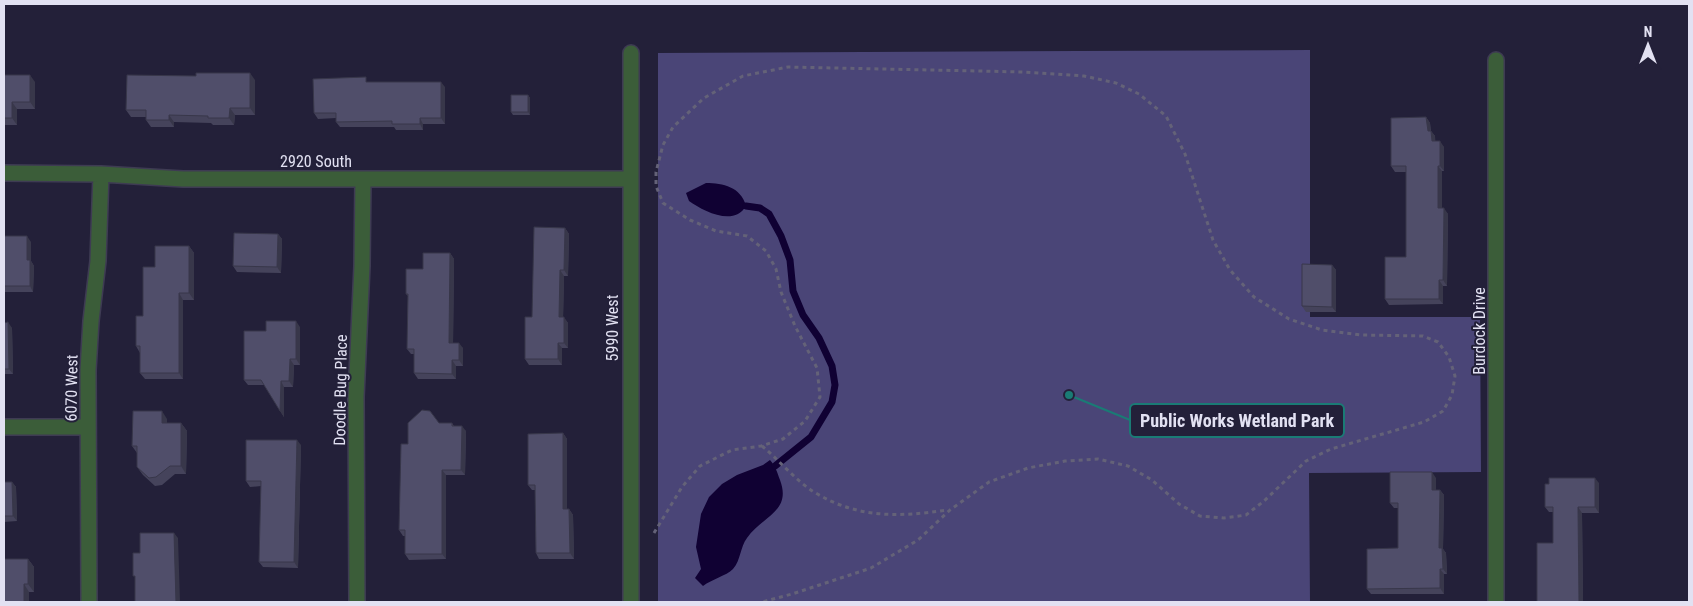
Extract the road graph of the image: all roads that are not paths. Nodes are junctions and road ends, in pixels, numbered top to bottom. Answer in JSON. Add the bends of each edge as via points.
{"nodes":[{"id":1,"x":631,"y":53,"type":"dead end"},
{"id":2,"x":1496,"y":60,"type":"dead end"},
{"id":3,"x":4,"y":174,"type":"edge"},
{"id":4,"x":101,"y":174,"type":"junction"},
{"id":5,"x":363,"y":179,"type":"junction"},
{"id":6,"x":630,"y":179,"type":"junction"},
{"id":7,"x":4,"y":427,"type":"edge"},
{"id":8,"x":88,"y":427,"type":"junction"},
{"id":9,"x":89,"y":602,"type":"edge"},
{"id":10,"x":357,"y":602,"type":"edge"},
{"id":11,"x":631,"y":602,"type":"edge"},
{"id":12,"x":1496,"y":602,"type":"edge"}],
"edges":[{"from":1,"to":6,"type":"street","name":"5990 West"},
{"from":2,"to":12,"type":"street","name":"Burdock Drive"},
{"from":3,"to":4,"type":"street","name":"2920 South"},
{"from":4,"to":5,"type":"street","name":"2920 South","via":[[184,179]]},
{"from":4,"to":8,"type":"street","name":"6070 West","via":[[98,261],[89,345]]},
{"from":5,"to":6,"type":"street","name":"2920 South"},
{"from":5,"to":10,"type":"street","name":"Doodle Bug Place","via":[[356,397]]},
{"from":6,"to":11,"type":"street","name":"5990 West"},
{"from":7,"to":8,"type":"street"},
{"from":8,"to":9,"type":"street","name":"6070 West"}]}
